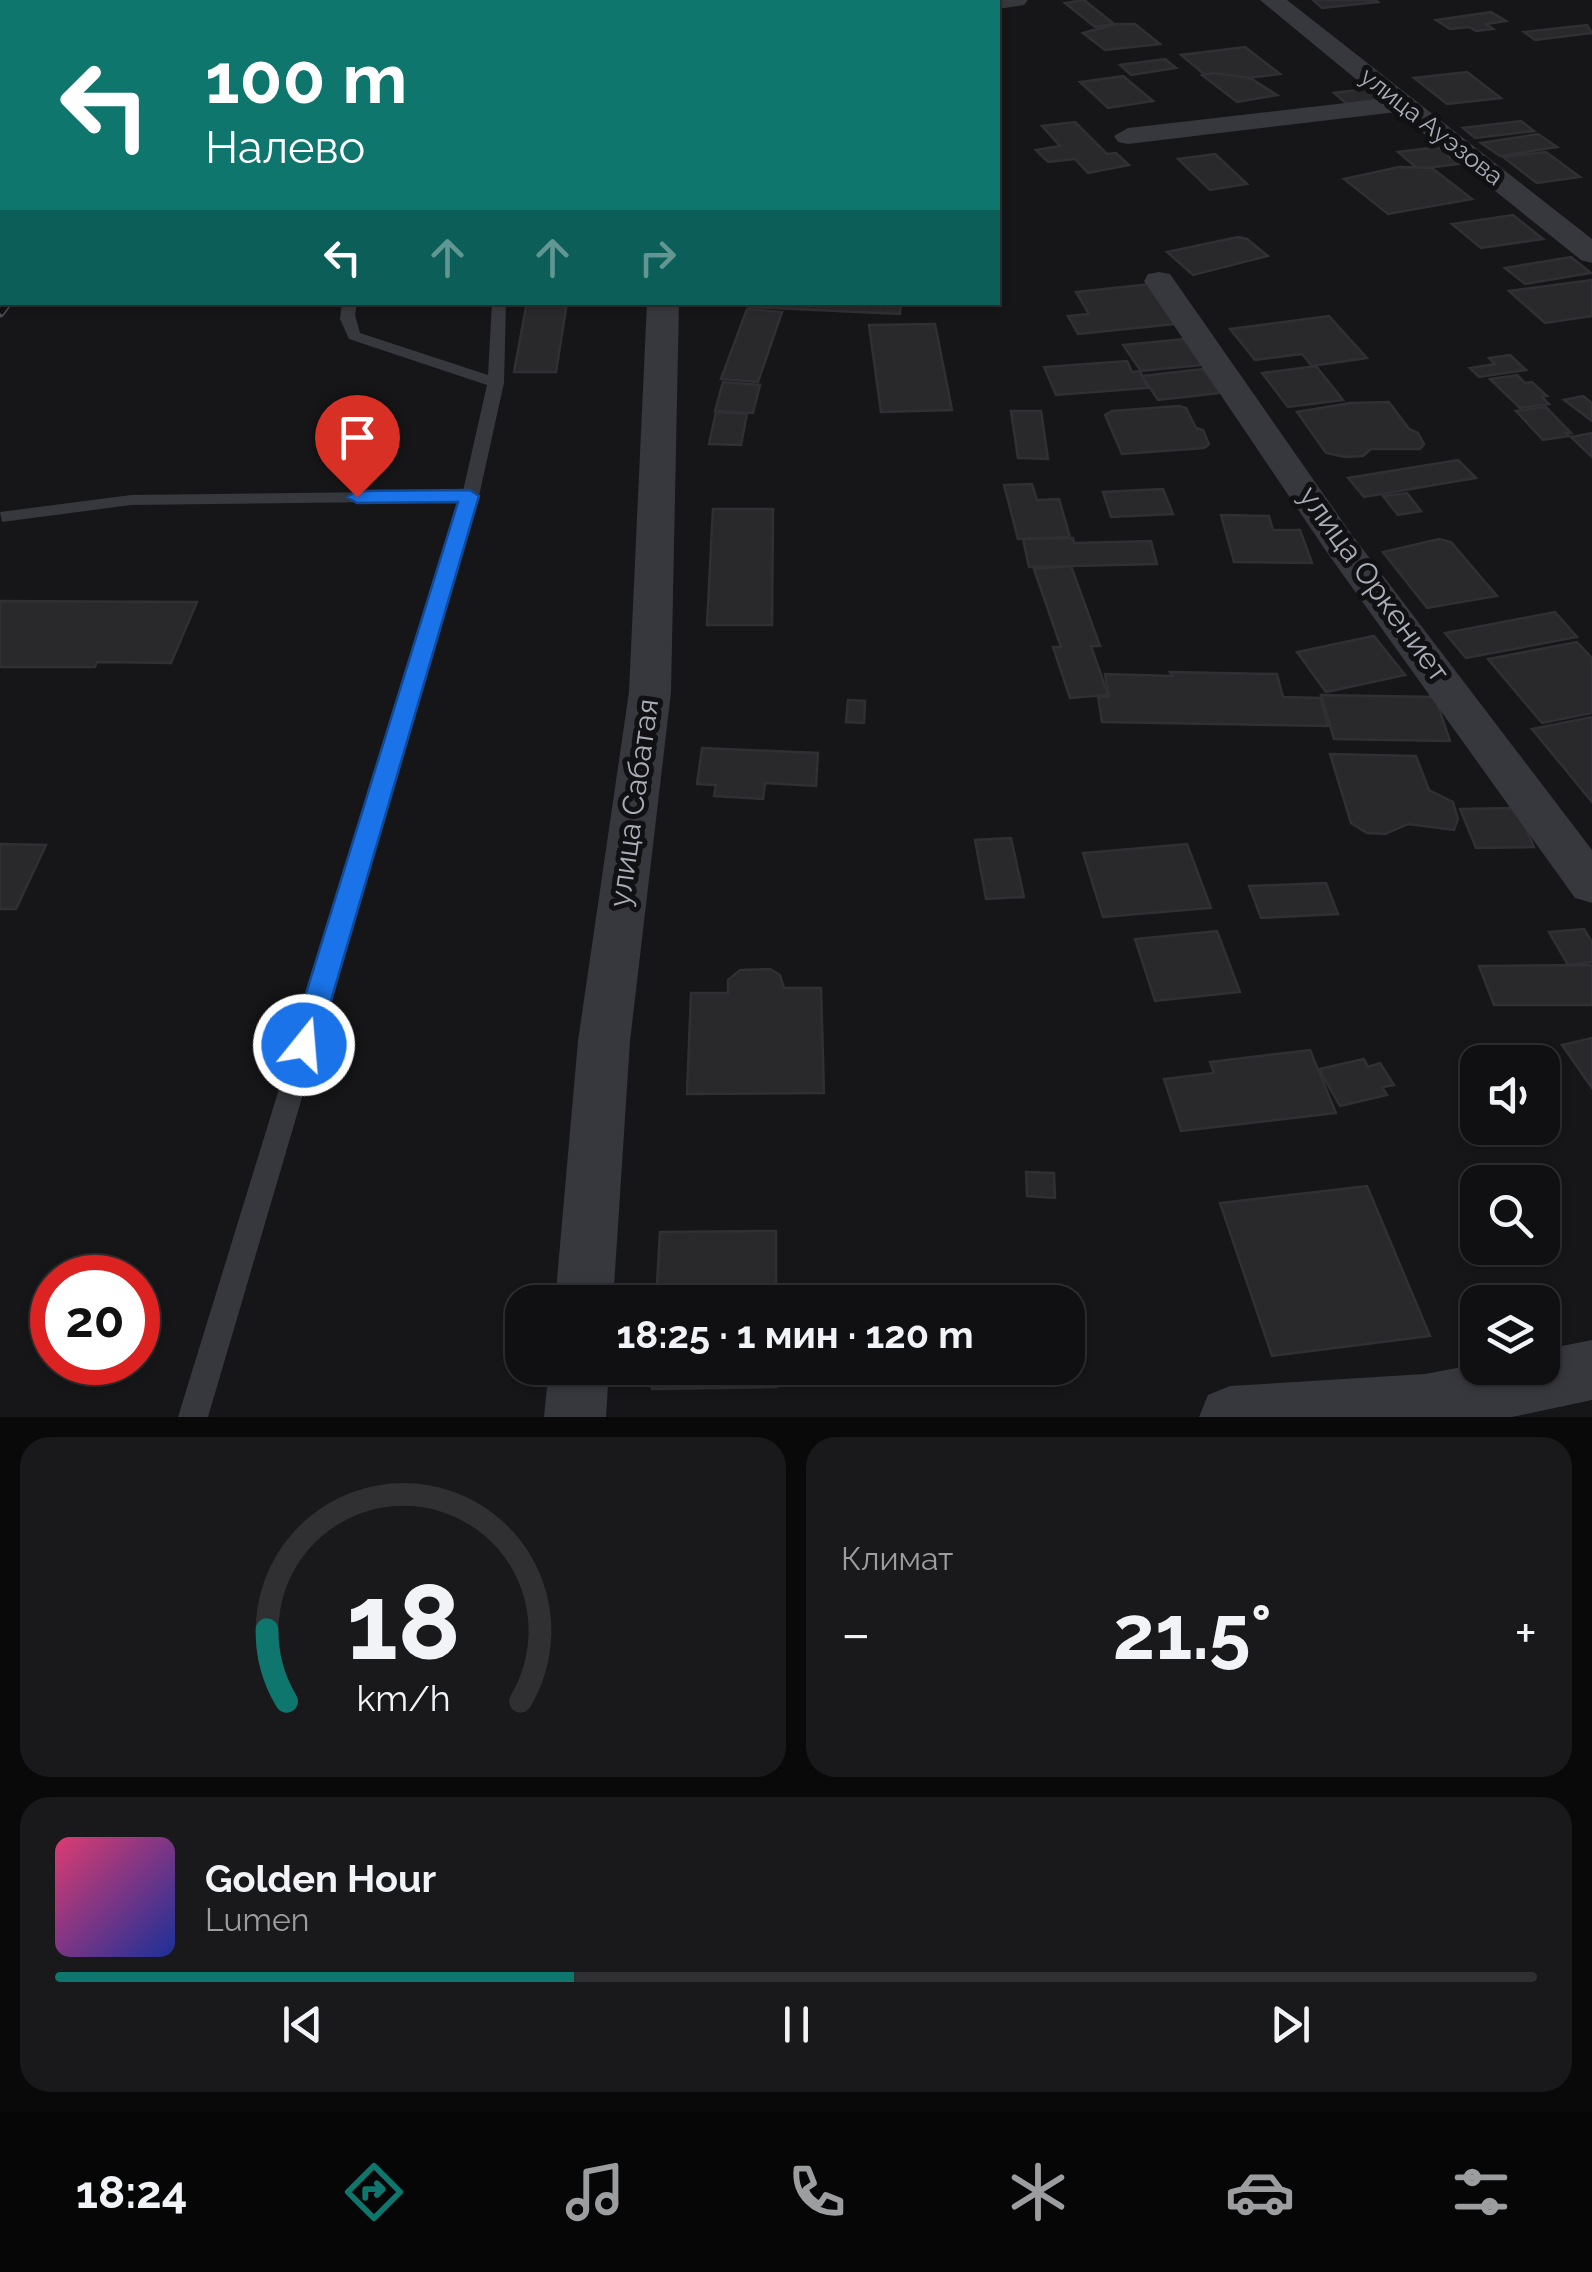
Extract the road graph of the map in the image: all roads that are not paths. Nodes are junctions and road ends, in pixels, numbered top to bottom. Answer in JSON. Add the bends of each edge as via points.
{"nodes":[{"id":1,"x":1272,"y":0,"type":"edge"},
{"id":2,"x":1402,"y":104,"type":"junction"},
{"id":3,"x":1128,"y":136,"type":"dead end"},
{"id":4,"x":1592,"y":254,"type":"edge"},
{"id":5,"x":1159,"y":281,"type":"dead end"},
{"id":6,"x":350,"y":305,"type":"edge"},
{"id":7,"x":499,"y":305,"type":"edge"},
{"id":8,"x":663,"y":305,"type":"edge"},
{"id":9,"x":496,"y":383,"type":"junction"},
{"id":10,"x":470,"y":496,"type":"junction"},
{"id":11,"x":2,"y":517,"type":"edge"},
{"id":12,"x":1592,"y":885,"type":"edge"},
{"id":13,"x":585,"y":1285,"type":"edge"},
{"id":14,"x":1592,"y":1370,"type":"edge"},
{"id":15,"x":578,"y":1385,"type":"edge"},
{"id":16,"x":1427,"y":1411,"type":"edge"},
{"id":17,"x":193,"y":1417,"type":"edge"},
{"id":18,"x":575,"y":1417,"type":"edge"},
{"id":19,"x":1230,"y":1417,"type":"edge"}],
"edges":[{"from":1,"to":2,"type":"street","name":"улица Ауэзова"},
{"from":2,"to":3,"type":"street"},
{"from":2,"to":4,"type":"street","name":"улица Ауэзова"},
{"from":5,"to":12,"type":"street","name":"улица Оркениет","via":[[1340,543]]},
{"from":6,"to":9,"type":"lane","via":[[354,336]]},
{"from":7,"to":9,"type":"lane"},
{"from":8,"to":13,"type":"street","name":"улица Сабатая","via":[[650,692],[604,1041]]},
{"from":9,"to":10,"type":"lane"},
{"from":10,"to":11,"type":"lane","via":[[131,500]]},
{"from":10,"to":17,"type":"lane"},
{"from":14,"to":16,"type":"street"},
{"from":15,"to":18,"type":"street"},
{"from":16,"to":19,"type":"street"}]}
